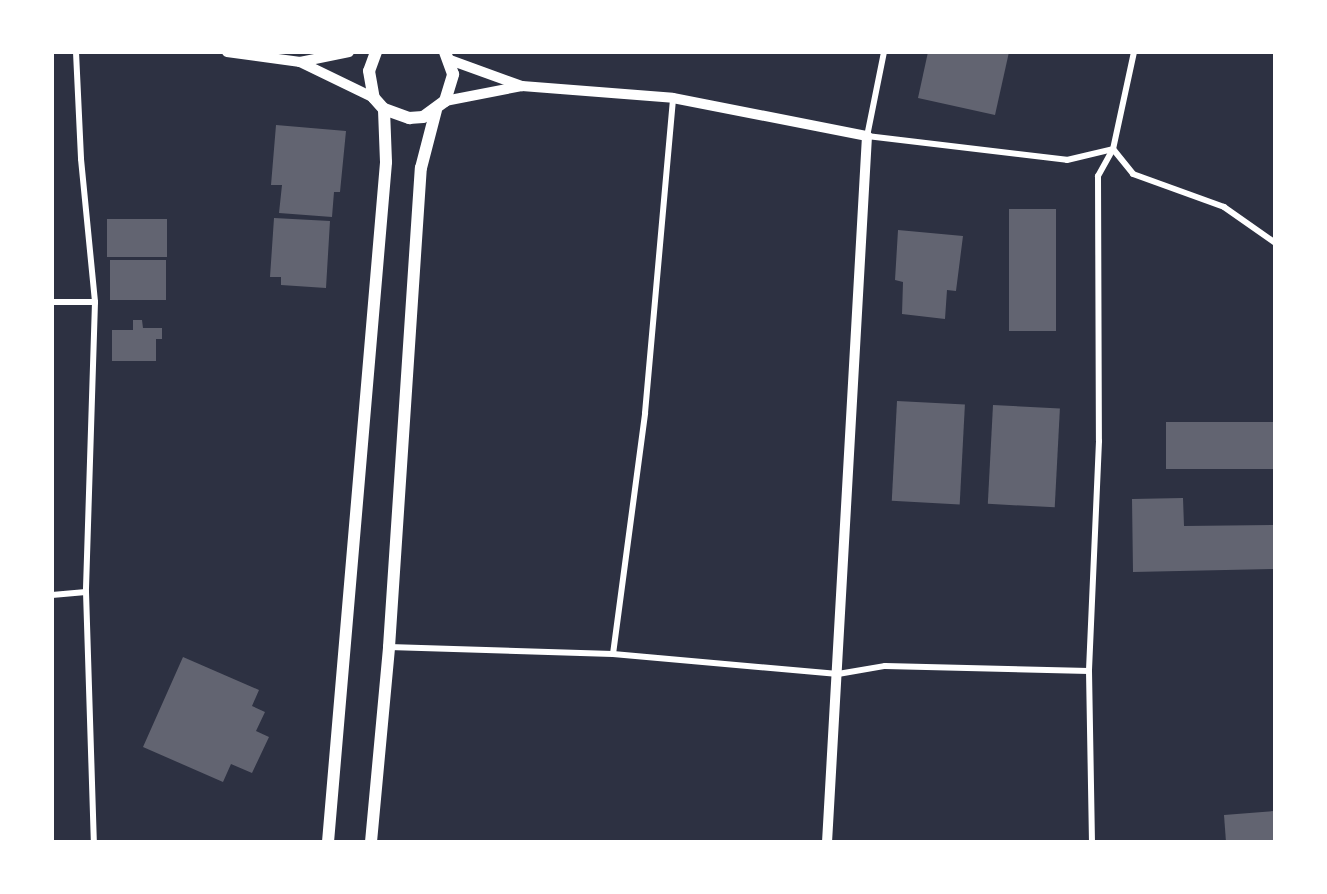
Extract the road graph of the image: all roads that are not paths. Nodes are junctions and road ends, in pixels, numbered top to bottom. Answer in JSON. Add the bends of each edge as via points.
{"nodes":[{"id":1,"x":76,"y":52,"type":"edge"},
{"id":2,"x":227,"y":52,"type":"edge"},
{"id":3,"x":349,"y":52,"type":"edge"},
{"id":4,"x":376,"y":52,"type":"edge"},
{"id":5,"x":884,"y":52,"type":"edge"},
{"id":6,"x":1134,"y":52,"type":"edge"},
{"id":7,"x":448,"y":56,"type":"edge"},
{"id":8,"x":300,"y":62,"type":"junction"},
{"id":9,"x":522,"y":86,"type":"junction"},
{"id":10,"x":374,"y":98,"type":"junction"},
{"id":11,"x":673,"y":98,"type":"junction"},
{"id":12,"x":446,"y":100,"type":"junction"},
{"id":13,"x":384,"y":109,"type":"junction"},
{"id":14,"x":436,"y":110,"type":"junction"},
{"id":15,"x":867,"y":136,"type":"junction"},
{"id":16,"x":1113,"y":149,"type":"junction"},
{"id":17,"x":1275,"y":242,"type":"edge"},
{"id":18,"x":52,"y":302,"type":"edge"},
{"id":19,"x":95,"y":302,"type":"junction"},
{"id":20,"x":86,"y":592,"type":"junction"},
{"id":21,"x":52,"y":595,"type":"edge"},
{"id":22,"x":389,"y":647,"type":"junction"},
{"id":23,"x":613,"y":654,"type":"junction"},
{"id":24,"x":1089,"y":671,"type":"junction"},
{"id":25,"x":838,"y":674,"type":"junction"},
{"id":26,"x":94,"y":842,"type":"edge"},
{"id":27,"x":328,"y":842,"type":"edge"},
{"id":28,"x":371,"y":842,"type":"edge"},
{"id":29,"x":827,"y":842,"type":"edge"},
{"id":30,"x":1092,"y":842,"type":"edge"}],
"edges":[{"from":1,"to":19,"type":"street","via":[[81,159]]},
{"from":2,"to":8,"type":"street"},
{"from":3,"to":8,"type":"street"},
{"from":4,"to":10,"type":"main road","via":[[369,71]]},
{"from":5,"to":15,"type":"street"},
{"from":6,"to":16,"type":"street"},
{"from":7,"to":9,"type":"street"},
{"from":7,"to":12,"type":"main road","via":[[452,81]]},
{"from":8,"to":10,"type":"street"},
{"from":9,"to":11,"type":"street"},
{"from":9,"to":12,"type":"street"},
{"from":10,"to":13,"type":"main road"},
{"from":11,"to":15,"type":"street"},
{"from":11,"to":23,"type":"street","via":[[645,413]]},
{"from":12,"to":14,"type":"main road"},
{"from":13,"to":14,"type":"main road","via":[[409,118]]},
{"from":13,"to":27,"type":"main road","via":[[386,162]]},
{"from":14,"to":22,"type":"main road","via":[[421,168]]},
{"from":15,"to":16,"type":"street","via":[[1067,160]]},
{"from":15,"to":25,"type":"street"},
{"from":16,"to":17,"type":"street","via":[[1133,174],[1224,207]]},
{"from":16,"to":24,"type":"street","via":[[1098,176],[1099,441]]},
{"from":18,"to":19,"type":"street"},
{"from":19,"to":20,"type":"street"},
{"from":20,"to":21,"type":"street"},
{"from":20,"to":26,"type":"street"},
{"from":22,"to":23,"type":"street"},
{"from":22,"to":28,"type":"main road"},
{"from":23,"to":25,"type":"street"},
{"from":24,"to":25,"type":"street","via":[[885,666]]},
{"from":24,"to":30,"type":"street"},
{"from":25,"to":29,"type":"street"}]}
